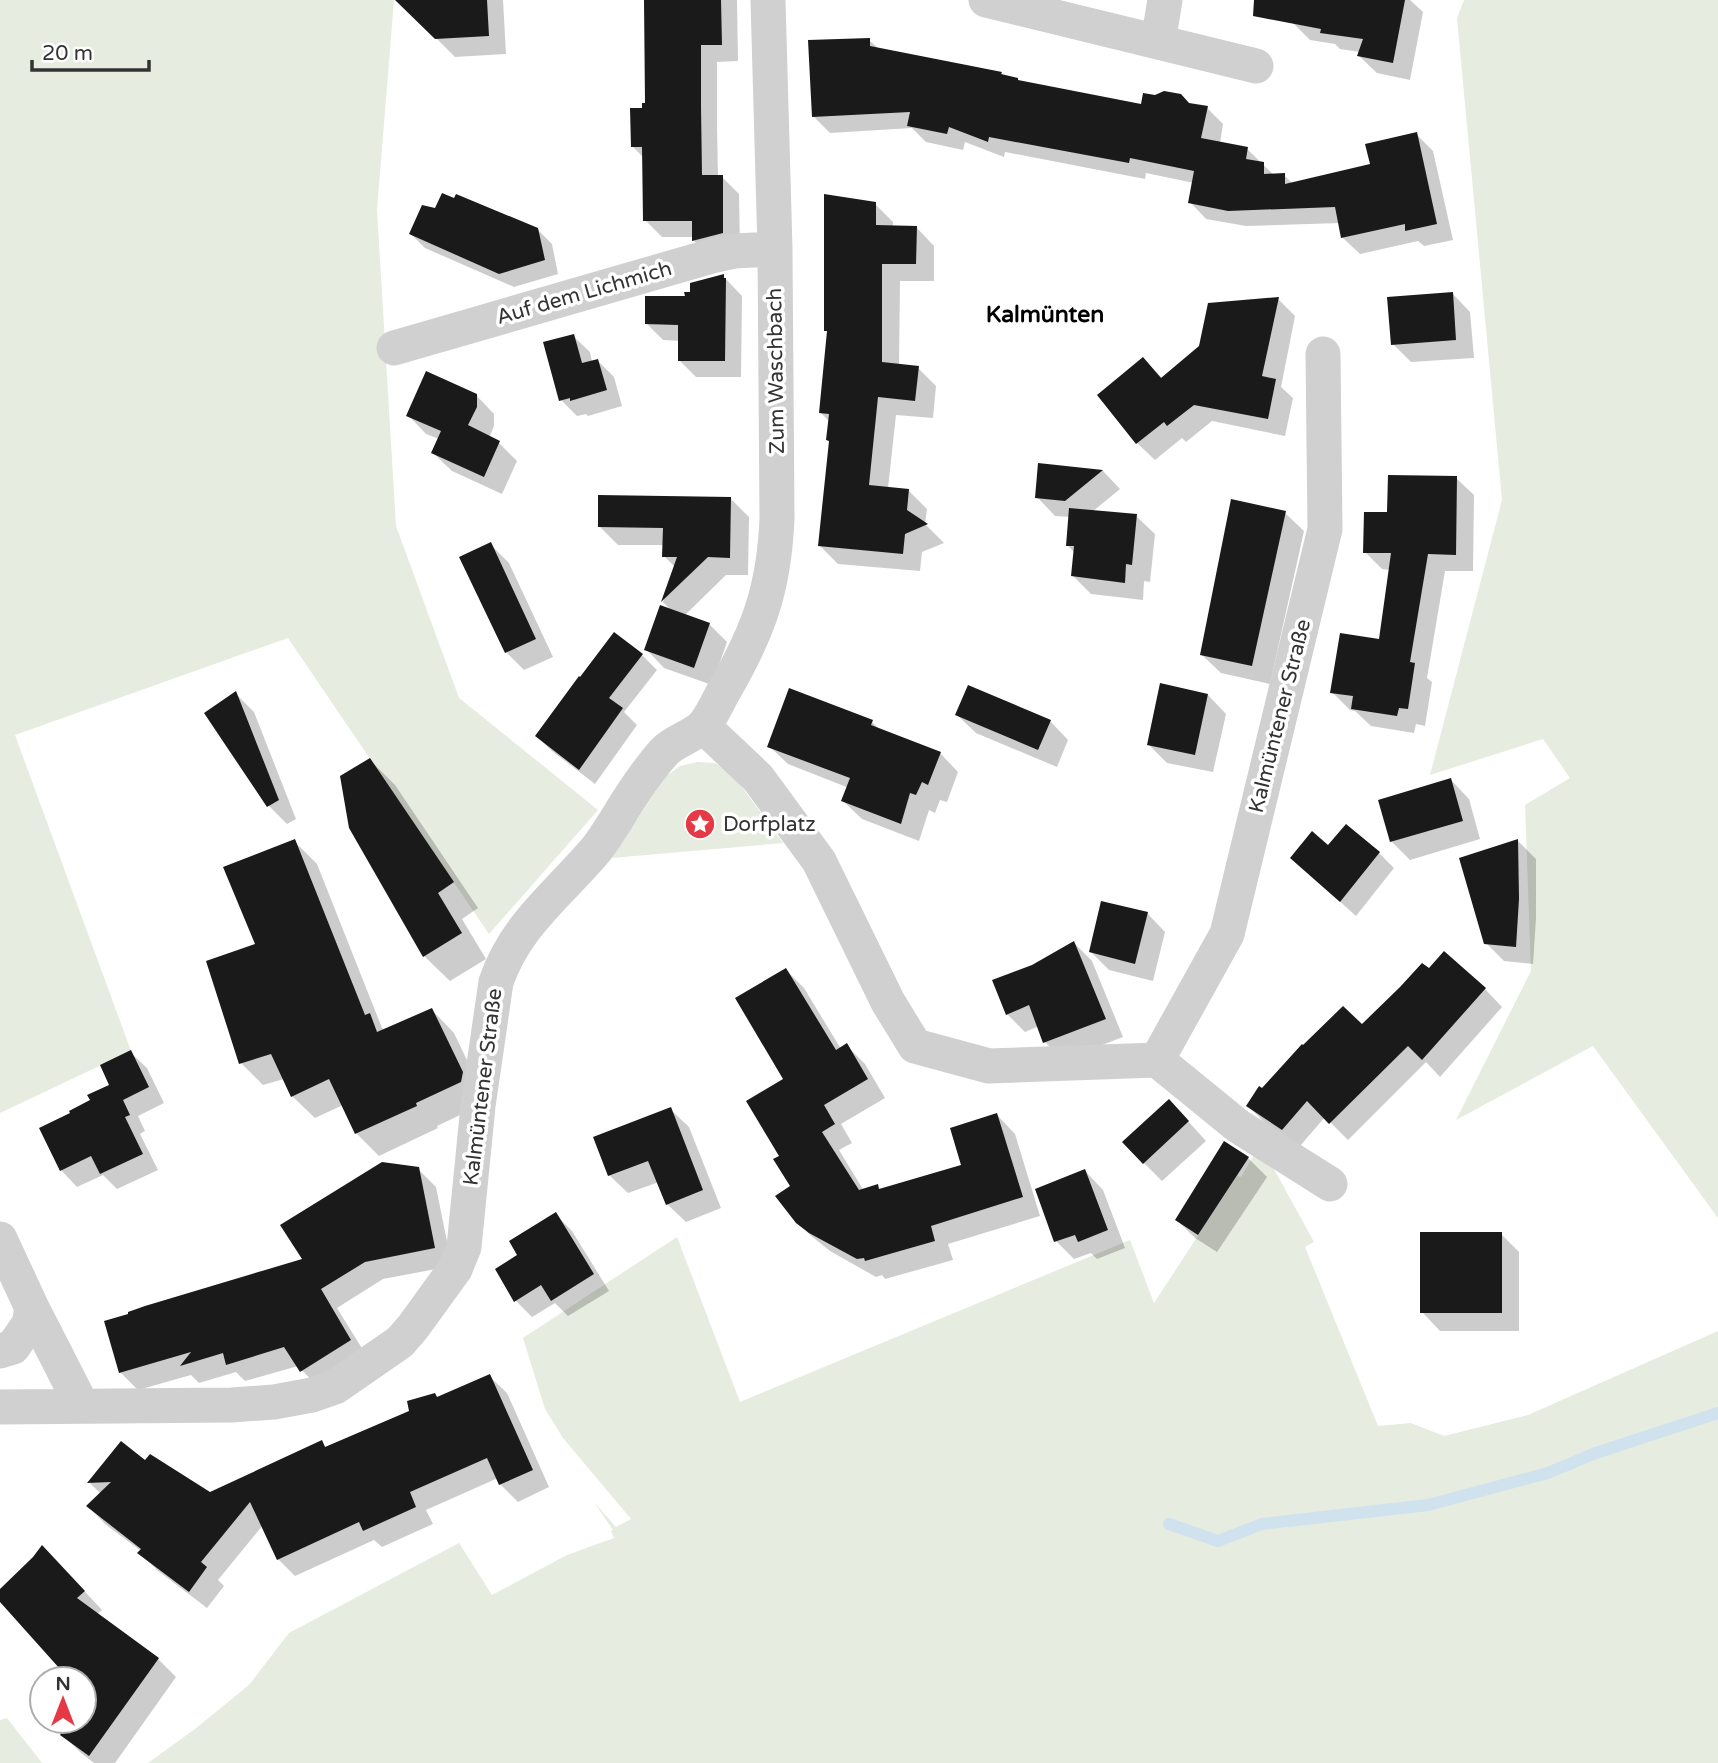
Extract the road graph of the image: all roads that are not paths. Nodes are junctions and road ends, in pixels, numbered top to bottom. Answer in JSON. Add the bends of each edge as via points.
{"nodes":[{"id":1,"x":768,"y":0,"type":"edge"},
{"id":2,"x":986,"y":0,"type":"edge"},
{"id":3,"x":1165,"y":0,"type":"edge"},
{"id":4,"x":1158,"y":42,"type":"junction"},
{"id":5,"x":1256,"y":66,"type":"dead end"},
{"id":6,"x":775,"y":248,"type":"junction"},
{"id":7,"x":394,"y":348,"type":"dead end"},
{"id":8,"x":1323,"y":354,"type":"dead end"},
{"id":9,"x":703,"y":726,"type":"junction"},
{"id":10,"x":1157,"y":1060,"type":"junction"},
{"id":11,"x":1330,"y":1184,"type":"dead end"},
{"id":12,"x":0,"y":1239,"type":"edge"},
{"id":13,"x":32,"y":1308,"type":"junction"},
{"id":14,"x":0,"y":1351,"type":"edge"},
{"id":15,"x":82,"y":1406,"type":"junction"},
{"id":16,"x":0,"y":1407,"type":"edge"}],
"edges":[{"from":1,"to":6,"type":"street","name":"Zum Waschbach"},
{"from":2,"to":4,"type":"street"},
{"from":3,"to":4,"type":"street"},
{"from":4,"to":5,"type":"street"},
{"from":6,"to":7,"type":"street","name":"Auf dem Lichmich","via":[[712,256]]},
{"from":6,"to":9,"type":"street","name":"Zum Waschbach","via":[[777,519],[773,568],[750,643]]},
{"from":8,"to":10,"type":"street","name":"Kalmüntener Straße","via":[[1325,528],[1227,934]]},
{"from":9,"to":10,"type":"street","via":[[758,778],[820,861],[888,1002],[915,1046],[989,1066]]},
{"from":9,"to":15,"type":"street","name":"Kalmüntener Straße","via":[[665,751],[594,852],[536,914],[502,964],[478,1106],[464,1247],[455,1269],[400,1342],[335,1387],[296,1399],[232,1405]]},
{"from":10,"to":11,"type":"street","via":[[1238,1126]]},
{"from":12,"to":13,"type":"street"},
{"from":13,"to":14,"type":"street","via":[[29,1324],[13,1347]]},
{"from":13,"to":15,"type":"street"},
{"from":15,"to":16,"type":"street","name":"Kalmüntener Straße"}]}
